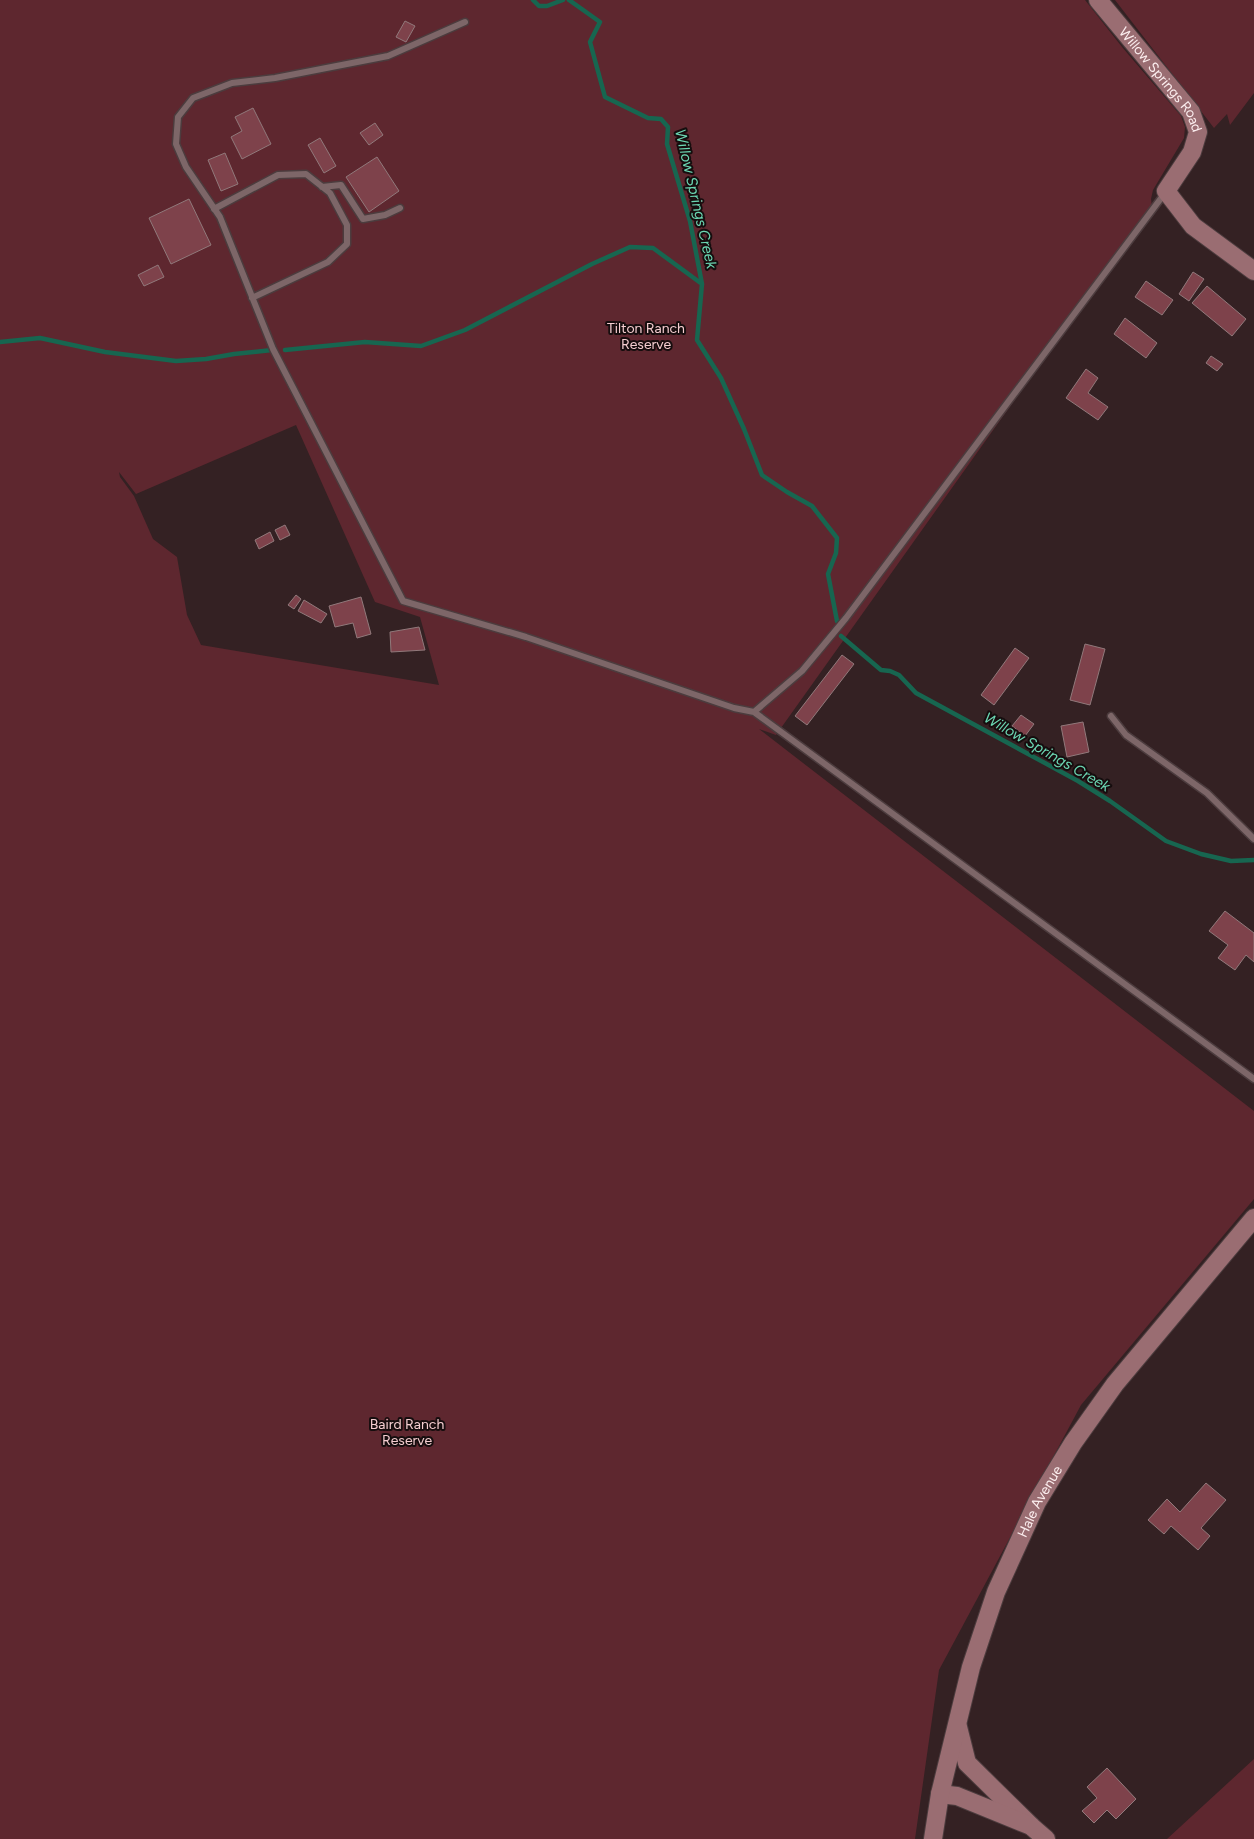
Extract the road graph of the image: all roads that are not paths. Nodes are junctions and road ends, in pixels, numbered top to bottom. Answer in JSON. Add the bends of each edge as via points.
{"nodes":[{"id":1,"x":1098,"y":0,"type":"edge"},
{"id":2,"x":466,"y":22,"type":"dead end"},
{"id":3,"x":322,"y":187,"type":"junction"},
{"id":4,"x":1166,"y":191,"type":"junction"},
{"id":5,"x":400,"y":208,"type":"dead end"},
{"id":6,"x":214,"y":209,"type":"junction"},
{"id":7,"x":1254,"y":271,"type":"edge"},
{"id":8,"x":252,"y":298,"type":"junction"},
{"id":9,"x":754,"y":712,"type":"junction"},
{"id":10,"x":1111,"y":716,"type":"dead end"},
{"id":11,"x":1254,"y":839,"type":"edge"},
{"id":12,"x":1254,"y":1079,"type":"edge"},
{"id":13,"x":1254,"y":1218,"type":"edge"},
{"id":14,"x":957,"y":1724,"type":"junction"},
{"id":15,"x":940,"y":1794,"type":"junction"},
{"id":16,"x":1031,"y":1826,"type":"junction"},
{"id":17,"x":932,"y":1839,"type":"edge"},
{"id":18,"x":1046,"y":1839,"type":"edge"}],
"edges":[{"from":1,"to":4,"type":"main road","name":"Willow Springs Road","via":[[1191,112],[1198,132],[1192,152]]},
{"from":2,"to":6,"type":"lane","via":[[388,56],[232,83],[194,98],[178,117],[176,144],[186,167]]},
{"from":3,"to":5,"type":"lane","via":[[341,185],[363,218]]},
{"from":3,"to":6,"type":"lane","via":[[306,174],[278,175]]},
{"from":3,"to":8,"type":"lane","via":[[330,193],[347,225],[346,244],[328,262]]},
{"from":4,"to":7,"type":"main road","via":[[1193,226]]},
{"from":4,"to":9,"type":"lane","via":[[846,618],[802,671]]},
{"from":6,"to":8,"type":"lane"},
{"from":8,"to":9,"type":"lane","via":[[273,349],[403,602]]},
{"from":9,"to":12,"type":"lane"},
{"from":10,"to":11,"type":"lane","via":[[1126,734],[1207,793]]},
{"from":13,"to":14,"type":"main road","name":"Hale Avenue","via":[[1115,1384],[1073,1443],[1037,1502],[996,1592],[971,1667]]},
{"from":14,"to":15,"type":"main road","name":"Hale Avenue"},
{"from":14,"to":16,"type":"main road","via":[[967,1763]]},
{"from":15,"to":16,"type":"main road","via":[[957,1796]]},
{"from":15,"to":17,"type":"main road","name":"Hale Avenue"},
{"from":16,"to":18,"type":"main road"}]}
